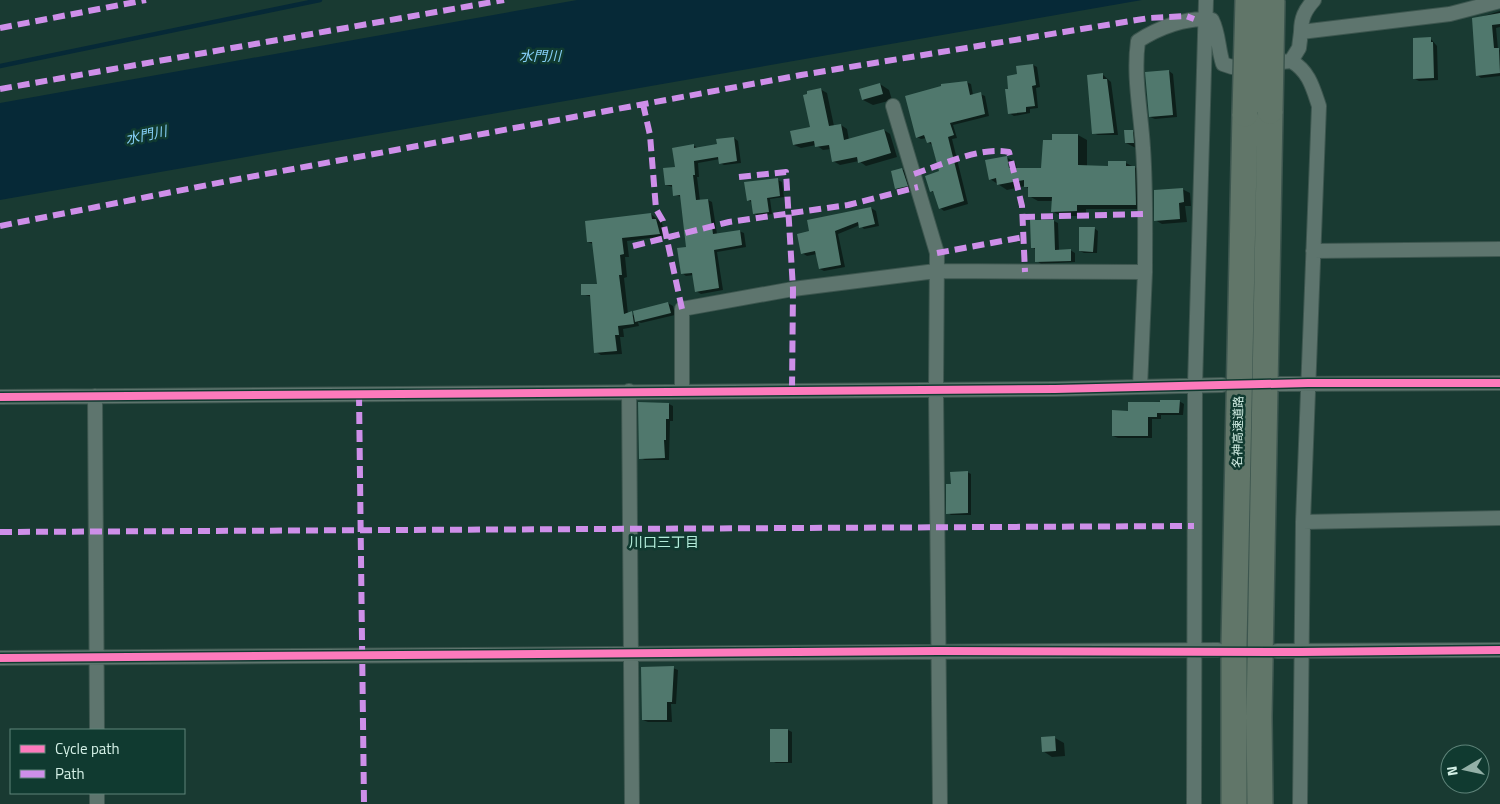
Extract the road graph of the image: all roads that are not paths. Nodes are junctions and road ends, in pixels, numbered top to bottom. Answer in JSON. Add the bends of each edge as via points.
{"nodes":[{"id":1,"x":1206,"y":0,"type":"edge"},
{"id":2,"x":1248,"y":0,"type":"edge"},
{"id":3,"x":1272,"y":0,"type":"edge"},
{"id":4,"x":1314,"y":0,"type":"edge"},
{"id":5,"x":1500,"y":1,"type":"edge"},
{"id":6,"x":1206,"y":19,"type":"junction"},
{"id":7,"x":1301,"y":32,"type":"junction"},
{"id":8,"x":1291,"y":61,"type":"junction"},
{"id":9,"x":894,"y":106,"type":"dead end"},
{"id":10,"x":1500,"y":248,"type":"edge"},
{"id":11,"x":1313,"y":250,"type":"junction"},
{"id":12,"x":936,"y":271,"type":"junction"},
{"id":13,"x":1144,"y":272,"type":"junction"},
{"id":14,"x":1308,"y":383,"type":"junction"},
{"id":15,"x":1500,"y":383,"type":"edge"},
{"id":16,"x":1279,"y":384,"type":"dead end"},
{"id":17,"x":1222,"y":385,"type":"dead end"},
{"id":18,"x":1195,"y":386,"type":"junction"},
{"id":19,"x":1140,"y":387,"type":"junction"},
{"id":20,"x":936,"y":390,"type":"junction"},
{"id":21,"x":629,"y":391,"type":"junction"},
{"id":22,"x":682,"y":391,"type":"junction"},
{"id":23,"x":95,"y":396,"type":"junction"},
{"id":24,"x":0,"y":397,"type":"edge"},
{"id":25,"x":1500,"y":518,"type":"edge"},
{"id":26,"x":1303,"y":522,"type":"junction"},
{"id":27,"x":1218,"y":650,"type":"dead end"},
{"id":28,"x":1500,"y":650,"type":"edge"},
{"id":29,"x":938,"y":651,"type":"junction"},
{"id":30,"x":1194,"y":651,"type":"junction"},
{"id":31,"x":1277,"y":651,"type":"dead end"},
{"id":32,"x":1300,"y":652,"type":"junction"},
{"id":33,"x":632,"y":654,"type":"junction"},
{"id":34,"x":0,"y":658,"type":"edge"},
{"id":35,"x":96,"y":658,"type":"junction"},
{"id":36,"x":97,"y":729,"type":"edge"},
{"id":37,"x":632,"y":804,"type":"edge"},
{"id":38,"x":940,"y":804,"type":"edge"},
{"id":39,"x":1194,"y":804,"type":"edge"},
{"id":40,"x":1234,"y":804,"type":"edge"},
{"id":41,"x":1260,"y":804,"type":"edge"},
{"id":42,"x":1300,"y":804,"type":"edge"}],
"edges":[{"from":1,"to":6,"type":"street"},
{"from":2,"to":40,"type":"highway","name":"名神高速道路","bridge":true,"via":[[1234,646]]},
{"from":3,"to":41,"type":"highway","bridge":true},
{"from":4,"to":7,"type":"street","via":[[1304,10]]},
{"from":5,"to":7,"type":"street","via":[[1450,14]]},
{"from":6,"to":8,"type":"street","via":[[1212,20],[1217,31],[1223,64],[1232,67]]},
{"from":6,"to":13,"type":"street","via":[[1194,19],[1152,32],[1138,41]]},
{"from":6,"to":18,"type":"street"},
{"from":7,"to":8,"type":"street","via":[[1299,48]]},
{"from":8,"to":11,"type":"street","via":[[1300,66],[1311,81],[1319,106]]},
{"from":9,"to":12,"type":"street","via":[[937,253]]},
{"from":10,"to":11,"type":"street"},
{"from":11,"to":14,"type":"street"},
{"from":12,"to":13,"type":"street"},
{"from":12,"to":20,"type":"street"},
{"from":12,"to":22,"type":"street","via":[[793,289],[682,309]]},
{"from":13,"to":19,"type":"street"},
{"from":14,"to":15,"type":"street"},
{"from":14,"to":16,"type":"street"},
{"from":14,"to":26,"type":"street"},
{"from":17,"to":18,"type":"street"},
{"from":18,"to":19,"type":"street"},
{"from":18,"to":30,"type":"street"},
{"from":19,"to":20,"type":"street"},
{"from":20,"to":22,"type":"street"},
{"from":20,"to":29,"type":"street"},
{"from":21,"to":22,"type":"street"},
{"from":21,"to":23,"type":"street"},
{"from":21,"to":33,"type":"street"},
{"from":23,"to":24,"type":"street"},
{"from":23,"to":35,"type":"street"},
{"from":25,"to":26,"type":"street"},
{"from":26,"to":32,"type":"street"},
{"from":27,"to":30,"type":"street"},
{"from":28,"to":32,"type":"street"},
{"from":29,"to":30,"type":"street"},
{"from":29,"to":33,"type":"street"},
{"from":29,"to":38,"type":"street"},
{"from":30,"to":39,"type":"street"},
{"from":31,"to":32,"type":"street"},
{"from":32,"to":42,"type":"street"},
{"from":33,"to":35,"type":"street"},
{"from":33,"to":37,"type":"street"},
{"from":34,"to":35,"type":"street"},
{"from":35,"to":36,"type":"street"}]}
